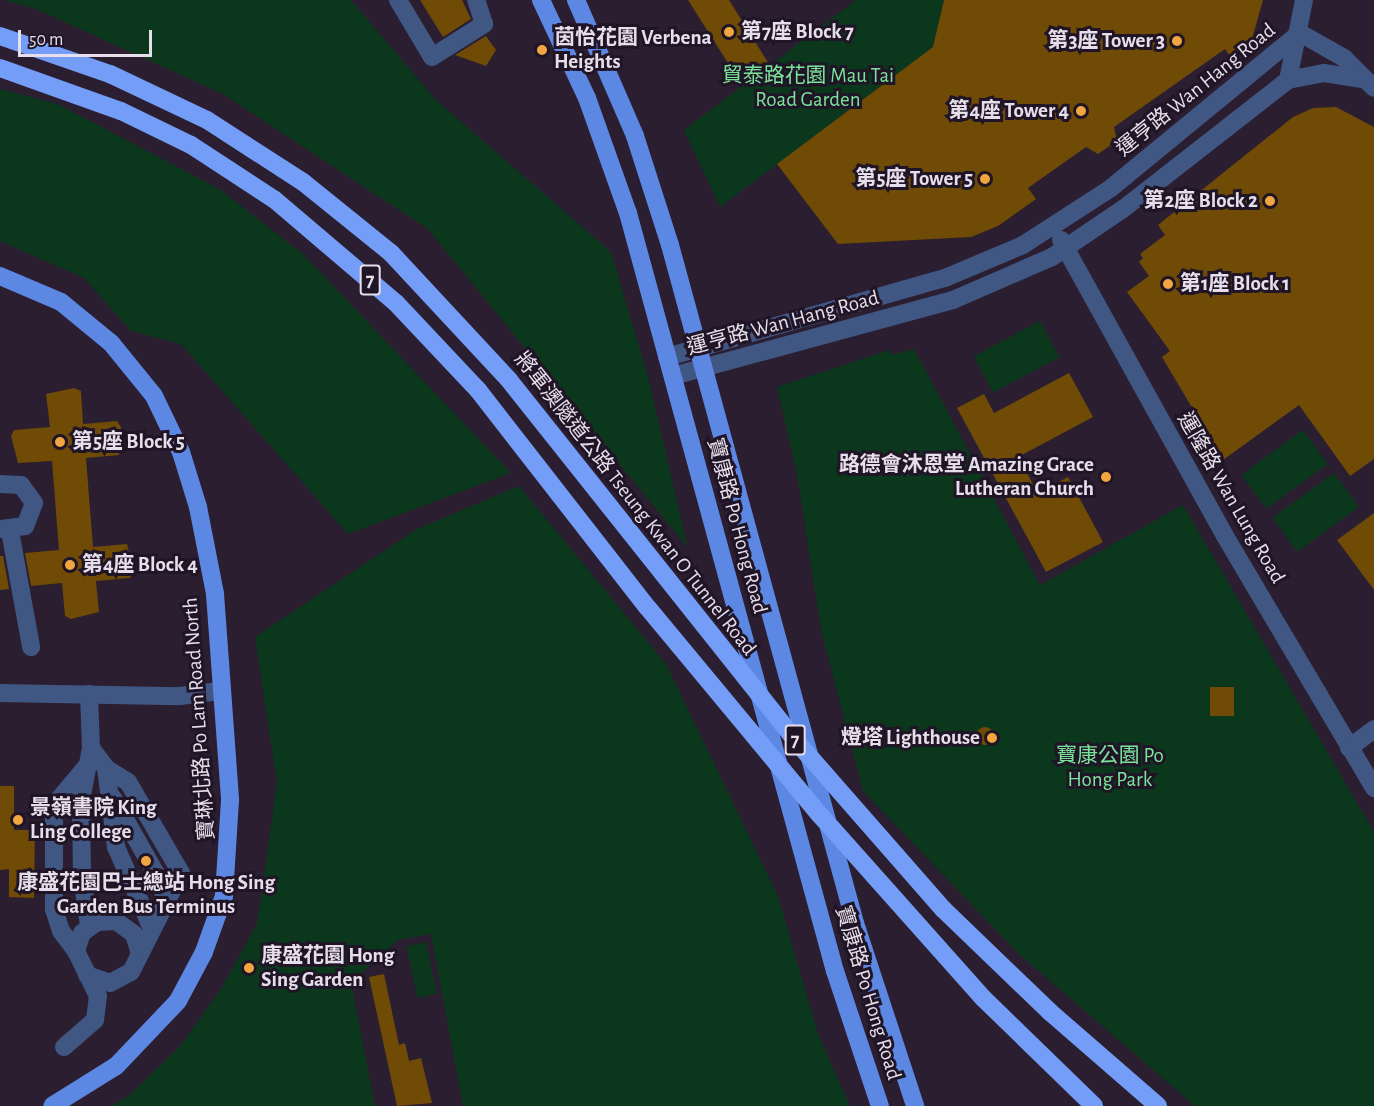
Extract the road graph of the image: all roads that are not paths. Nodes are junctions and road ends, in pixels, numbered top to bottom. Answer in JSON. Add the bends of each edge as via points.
{"nodes":[{"id":1,"x":398,"y":0,"type":"edge"},
{"id":2,"x":476,"y":0,"type":"edge"},
{"id":3,"x":541,"y":0,"type":"edge"},
{"id":4,"x":576,"y":0,"type":"edge"},
{"id":5,"x":1304,"y":0,"type":"edge"},
{"id":6,"x":1300,"y":33,"type":"junction"},
{"id":7,"x":0,"y":36,"type":"edge"},
{"id":8,"x":0,"y":68,"type":"edge"},
{"id":9,"x":1288,"y":80,"type":"junction"},
{"id":10,"x":1368,"y":83,"type":"edge"},
{"id":11,"x":1054,"y":228,"type":"junction"},
{"id":12,"x":1066,"y":249,"type":"junction"},
{"id":13,"x":0,"y":276,"type":"edge"},
{"id":14,"x":698,"y":347,"type":"junction"},
{"id":15,"x":667,"y":357,"type":"junction"},
{"id":16,"x":704,"y":369,"type":"junction"},
{"id":17,"x":673,"y":376,"type":"junction"},
{"id":18,"x":0,"y":484,"type":"edge"},
{"id":19,"x":5,"y":530,"type":"edge"},
{"id":20,"x":31,"y":647,"type":"dead end"},
{"id":21,"x":220,"y":691,"type":"junction"},
{"id":22,"x":0,"y":693,"type":"edge"},
{"id":23,"x":89,"y":694,"type":"junction"},
{"id":24,"x":1374,"y":729,"type":"edge"},
{"id":25,"x":91,"y":748,"type":"junction"},
{"id":26,"x":1349,"y":748,"type":"junction"},
{"id":27,"x":86,"y":767,"type":"junction"},
{"id":28,"x":106,"y":768,"type":"junction"},
{"id":29,"x":1374,"y":788,"type":"edge"},
{"id":30,"x":109,"y":791,"type":"junction"},
{"id":31,"x":167,"y":904,"type":"junction"},
{"id":32,"x":89,"y":926,"type":"junction"},
{"id":33,"x":152,"y":929,"type":"junction"},
{"id":34,"x":139,"y":950,"type":"junction"},
{"id":35,"x":76,"y":951,"type":"junction"},
{"id":36,"x":104,"y":989,"type":"junction"},
{"id":37,"x":64,"y":1047,"type":"dead end"},
{"id":38,"x":52,"y":1106,"type":"edge"},
{"id":39,"x":880,"y":1106,"type":"edge"},
{"id":40,"x":915,"y":1106,"type":"edge"},
{"id":41,"x":1094,"y":1106,"type":"edge"},
{"id":42,"x":1158,"y":1106,"type":"edge"}],
"edges":[{"from":1,"to":2,"type":"street","via":[[432,57],[484,24]]},
{"from":3,"to":15,"type":"main road","name":"寶康路 Po Hong Road","via":[[600,130]]},
{"from":4,"to":14,"type":"main road","name":"寶康路 Po Hong Road","via":[[635,136]]},
{"from":5,"to":6,"type":"street"},
{"from":6,"to":9,"type":"street","name":"運亨路 Wan Hang Road"},
{"from":6,"to":10,"type":"street","via":[[1330,48]]},
{"from":6,"to":11,"type":"street","name":"運亨路 Wan Hang Road","via":[[1111,188]]},
{"from":7,"to":42,"type":"highway","name":"將軍澳隧道公路 Tseung Kwan O Tunnel Road","number":"7","via":[[80,62],[189,111],[269,158],[352,220],[458,320],[795,740],[943,909],[1050,1012]]},
{"from":8,"to":41,"type":"highway","number":"7","via":[[121,111],[191,145],[318,234],[396,303],[478,390],[774,762],[921,928]]},
{"from":9,"to":10,"type":"street","via":[[1324,73]]},
{"from":9,"to":12,"type":"street","name":"運亨路 Wan Hang Road"},
{"from":11,"to":12,"type":"street","name":"運隆路 Wan Lung Road"},
{"from":11,"to":14,"type":"street","name":"運亨路 Wan Hang Road","via":[[998,257],[945,278]]},
{"from":12,"to":16,"type":"street","name":"運亨路 Wan Hang Road","via":[[1008,279],[952,300]]},
{"from":12,"to":26,"type":"street","name":"運隆路 Wan Lung Road"},
{"from":13,"to":21,"type":"main road","name":"寶琳北路 Po Lam Road North","via":[[61,302],[111,343],[154,396],[181,452],[198,507],[215,594]]},
{"from":14,"to":15,"type":"street","name":"運亨路 Wan Hang Road"},
{"from":14,"to":16,"type":"main road","name":"寶康路 Po Hong Road"},
{"from":15,"to":17,"type":"main road","name":"寶康路 Po Hong Road"},
{"from":16,"to":17,"type":"street","name":"運亨路 Wan Hang Road"},
{"from":16,"to":40,"type":"main road","name":"寶康路 Po Hong Road","via":[[873,989]]},
{"from":17,"to":39,"type":"main road","name":"寶康路 Po Hong Road","via":[[835,971]]},
{"from":18,"to":19,"type":"street","via":[[21,485],[34,503],[25,526]]},
{"from":19,"to":20,"type":"street"},
{"from":21,"to":23,"type":"street"},
{"from":21,"to":38,"type":"main road","name":"寶琳北路 Po Lam Road North","via":[[230,800],[230,856],[224,896],[204,952],[178,1001],[149,1036],[116,1066]]},
{"from":22,"to":23,"type":"street"},
{"from":23,"to":25,"type":"street"},
{"from":24,"to":26,"type":"street"},
{"from":25,"to":27,"type":"street"},
{"from":25,"to":28,"type":"street"},
{"from":26,"to":29,"type":"street","name":"運隆路 Wan Lung Road"},
{"from":27,"to":32,"type":"street","via":[[81,800],[82,876]]},
{"from":27,"to":35,"type":"street","via":[[54,804],[54,910],[61,932]]},
{"from":28,"to":30,"type":"street"},
{"from":28,"to":31,"type":"street","via":[[128,782],[178,864],[180,882]]},
{"from":30,"to":31,"type":"street","via":[[159,879]]},
{"from":30,"to":33,"type":"street","via":[[116,847]]},
{"from":31,"to":33,"type":"street"},
{"from":32,"to":34,"type":"street","via":[[104,920],[124,925]]},
{"from":32,"to":35,"type":"street"},
{"from":33,"to":34,"type":"street"},
{"from":34,"to":36,"type":"street","via":[[131,972]]},
{"from":35,"to":36,"type":"street","via":[[87,975]]},
{"from":36,"to":37,"type":"street","via":[[94,1024]]}]}
